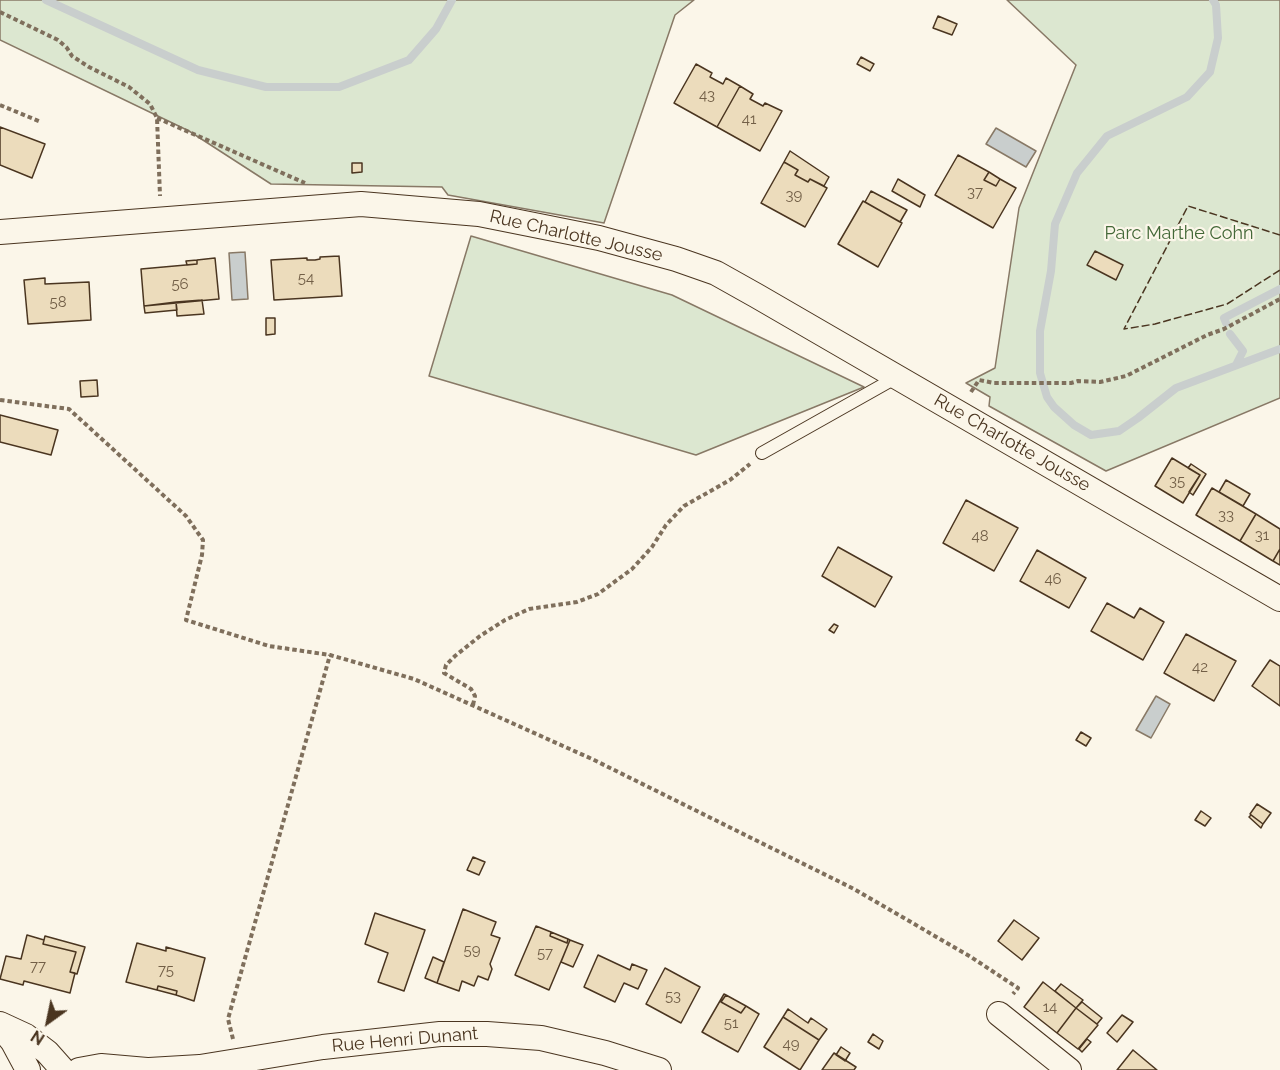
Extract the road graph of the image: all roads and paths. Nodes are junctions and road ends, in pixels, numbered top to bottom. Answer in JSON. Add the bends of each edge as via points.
{"nodes":[{"id":1,"x":0,"y":12,"type":"edge"},
{"id":2,"x":0,"y":105,"type":"edge"},
{"id":3,"x":157,"y":118,"type":"junction"},
{"id":4,"x":41,"y":122,"type":"dead end"},
{"id":5,"x":345,"y":205,"type":"junction"},
{"id":6,"x":160,"y":220,"type":"junction"},
{"id":7,"x":0,"y":232,"type":"edge"},
{"id":8,"x":1280,"y":299,"type":"edge"},
{"id":9,"x":897,"y":377,"type":"junction"},
{"id":10,"x":994,"y":383,"type":"dead end"},
{"id":11,"x":0,"y":400,"type":"edge"},
{"id":12,"x":762,"y":453,"type":"joint"},
{"id":13,"x":1280,"y":598,"type":"edge"},
{"id":14,"x":330,"y":655,"type":"junction"},
{"id":15,"x":473,"y":705,"type":"junction"},
{"id":16,"x":999,"y":1014,"type":"joint"},
{"id":17,"x":0,"y":1025,"type":"edge"},
{"id":18,"x":323,"y":1047,"type":"junction"},
{"id":19,"x":239,"y":1061,"type":"junction"},
{"id":20,"x":265,"y":1064,"type":"edge"},
{"id":21,"x":202,"y":1068,"type":"edge"},
{"id":22,"x":28,"y":1070,"type":"edge"},
{"id":23,"x":63,"y":1070,"type":"edge"},
{"id":24,"x":79,"y":1070,"type":"edge"},
{"id":25,"x":148,"y":1070,"type":"edge"},
{"id":26,"x":309,"y":1070,"type":"edge"},
{"id":27,"x":659,"y":1070,"type":"edge"},
{"id":28,"x":1069,"y":1070,"type":"edge"}],
"edges":[{"from":1,"to":3,"type":"path","via":[[58,40],[72,56],[129,87],[150,104]]},
{"from":2,"to":4,"type":"path"},
{"from":3,"to":5,"type":"path","via":[[295,177]]},
{"from":3,"to":6,"type":"path"},
{"from":5,"to":6,"type":"street","name":"Rue Charlotte Jousse"},
{"from":5,"to":9,"type":"street","name":"Rue Charlotte Jousse","via":[[479,214],[676,258],[716,273]]},
{"from":6,"to":7,"type":"street","name":"Rue Charlotte Jousse"},
{"from":8,"to":10,"type":"path","via":[[1126,376],[1100,382]]},
{"from":9,"to":12,"type":"lane"},
{"from":9,"to":13,"type":"street","name":"Rue Charlotte Jousse"},
{"from":11,"to":14,"type":"path","via":[[69,409],[186,516],[203,540],[186,620],[269,646]]},
{"from":12,"to":15,"type":"path","via":[[730,480],[684,507],[632,569],[598,594],[577,602],[529,609],[480,636],[455,656],[444,673],[471,689],[475,696]]},
{"from":14,"to":15,"type":"path","via":[[414,679]]},
{"from":14,"to":19,"type":"path","via":[[228,1019]]},
{"from":15,"to":16,"type":"path","via":[[592,759],[854,889],[1018,988]]},
{"from":16,"to":28,"type":"street"},
{"from":17,"to":22,"type":"street"},
{"from":17,"to":23,"type":"street","via":[[26,1036]]},
{"from":18,"to":20,"type":"street","name":"Rue Henri Dunant"},
{"from":18,"to":26,"type":"street"},
{"from":18,"to":27,"type":"street","name":"Rue Henri Dunant","via":[[440,1034],[487,1034],[541,1038]]},
{"from":19,"to":20,"type":"street","name":"Rue Henri Dunant"},
{"from":19,"to":21,"type":"street","name":"Rue Henri Dunant"},
{"from":21,"to":25,"type":"street","name":"Rue Henri Dunant"},
{"from":24,"to":25,"type":"street","name":"Rue Henri Dunant","via":[[100,1066]]}]}
